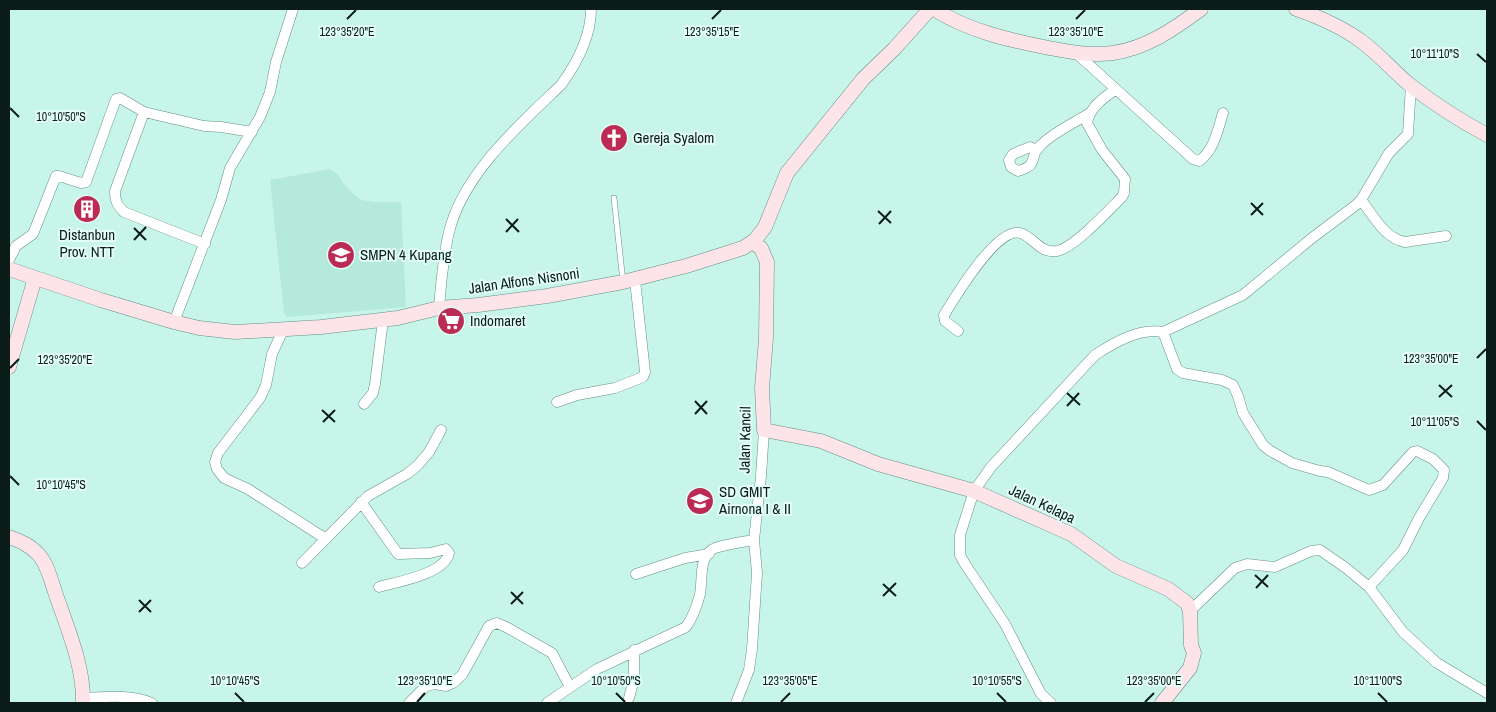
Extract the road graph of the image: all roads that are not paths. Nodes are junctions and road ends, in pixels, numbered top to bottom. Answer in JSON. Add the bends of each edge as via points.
{"nodes":[{"id":1,"x":293,"y":9,"type":"edge"},
{"id":2,"x":591,"y":9,"type":"edge"},
{"id":3,"x":930,"y":9,"type":"edge"},
{"id":4,"x":934,"y":9,"type":"edge"},
{"id":5,"x":1201,"y":9,"type":"edge"},
{"id":6,"x":1296,"y":9,"type":"edge"},
{"id":7,"x":1076,"y":53,"type":"junction"},
{"id":8,"x":1410,"y":85,"type":"junction"},
{"id":9,"x":1115,"y":90,"type":"junction"},
{"id":10,"x":144,"y":112,"type":"junction"},
{"id":11,"x":1090,"y":113,"type":"junction"},
{"id":12,"x":1224,"y":113,"type":"dead end"},
{"id":13,"x":252,"y":132,"type":"junction"},
{"id":14,"x":1487,"y":135,"type":"edge"},
{"id":15,"x":1036,"y":150,"type":"dead end"},
{"id":16,"x":614,"y":198,"type":"dead end"},
{"id":17,"x":1362,"y":200,"type":"junction"},
{"id":18,"x":1446,"y":236,"type":"dead end"},
{"id":19,"x":752,"y":242,"type":"junction"},
{"id":20,"x":204,"y":244,"type":"junction"},
{"id":21,"x":9,"y":260,"type":"edge"},
{"id":22,"x":9,"y":269,"type":"edge"},
{"id":23,"x":35,"y":278,"type":"junction"},
{"id":24,"x":629,"y":281,"type":"junction"},
{"id":25,"x":439,"y":308,"type":"junction"},
{"id":26,"x":383,"y":320,"type":"junction"},
{"id":27,"x":174,"y":322,"type":"junction"},
{"id":28,"x":284,"y":328,"type":"junction"},
{"id":29,"x":958,"y":331,"type":"dead end"},
{"id":30,"x":1163,"y":332,"type":"junction"},
{"id":31,"x":9,"y":367,"type":"edge"},
{"id":32,"x":557,"y":402,"type":"dead end"},
{"id":33,"x":364,"y":404,"type":"dead end"},
{"id":34,"x":441,"y":430,"type":"dead end"},
{"id":35,"x":764,"y":430,"type":"junction"},
{"id":36,"x":974,"y":491,"type":"junction"},
{"id":37,"x":361,"y":502,"type":"junction"},
{"id":38,"x":9,"y":537,"type":"edge"},
{"id":39,"x":326,"y":539,"type":"junction"},
{"id":40,"x":754,"y":540,"type":"junction"},
{"id":41,"x":709,"y":554,"type":"junction"},
{"id":42,"x":302,"y":563,"type":"dead end"},
{"id":43,"x":636,"y":574,"type":"dead end"},
{"id":44,"x":379,"y":587,"type":"dead end"},
{"id":45,"x":1369,"y":587,"type":"junction"},
{"id":46,"x":1190,"y":612,"type":"junction"},
{"id":47,"x":634,"y":650,"type":"junction"},
{"id":48,"x":570,"y":687,"type":"junction"},
{"id":49,"x":1487,"y":693,"type":"edge"},
{"id":50,"x":629,"y":698,"type":"dead end"},
{"id":51,"x":83,"y":701,"type":"edge"},
{"id":52,"x":152,"y":703,"type":"edge"},
{"id":53,"x":408,"y":703,"type":"edge"},
{"id":54,"x":547,"y":703,"type":"edge"},
{"id":55,"x":736,"y":703,"type":"edge"},
{"id":56,"x":1051,"y":703,"type":"edge"},
{"id":57,"x":1162,"y":703,"type":"edge"}],
"edges":[{"from":1,"to":13,"type":"street","via":[[270,92]]},
{"from":2,"to":25,"type":"street","via":[[586,38],[569,75],[501,144],[466,192],[449,231]]},
{"from":3,"to":19,"type":"street","name":"Jalan Alfons Nisnoni","via":[[863,79],[787,173],[765,227]]},
{"from":4,"to":7,"type":"street","via":[[950,19],[1007,39]]},
{"from":5,"to":7,"type":"street","via":[[1175,28],[1140,46],[1113,53]]},
{"from":6,"to":8,"type":"street","via":[[1347,31]]},
{"from":7,"to":9,"type":"street"},
{"from":8,"to":14,"type":"street"},
{"from":8,"to":17,"type":"street","via":[[1408,134],[1389,153]]},
{"from":9,"to":11,"type":"street"},
{"from":9,"to":12,"type":"street","via":[[1183,151],[1199,161],[1213,142]]},
{"from":10,"to":13,"type":"street","via":[[204,126]]},
{"from":10,"to":20,"type":"street","via":[[118,182],[115,199],[118,206],[124,212]]},
{"from":10,"to":21,"type":"street","via":[[120,98],[116,99],[86,182],[56,176],[33,234],[16,246]]},
{"from":11,"to":15,"type":"street"},
{"from":11,"to":29,"type":"street","via":[[1087,126],[1125,179],[1122,197],[1070,245],[1056,251],[1044,250],[1021,234],[1011,234],[1002,239],[971,272],[944,315],[945,321]]},
{"from":13,"to":20,"type":"street","via":[[230,168]]},
{"from":16,"to":24,"type":"lane"},
{"from":17,"to":18,"type":"street","via":[[1385,231],[1400,241]]},
{"from":17,"to":30,"type":"street","via":[[1243,295]]},
{"from":19,"to":24,"type":"street","name":"Jalan Alfons Nisnoni","via":[[743,248]]},
{"from":19,"to":35,"type":"street","name":"Jalan Kancil","via":[[761,248],[767,262],[762,388]]},
{"from":20,"to":27,"type":"street"},
{"from":22,"to":23,"type":"street","name":"Jalan Alfons Nisnoni"},
{"from":23,"to":27,"type":"street","name":"Jalan Alfons Nisnoni"},
{"from":23,"to":31,"type":"street"},
{"from":24,"to":25,"type":"street","name":"Jalan Alfons Nisnoni","via":[[547,296]]},
{"from":24,"to":32,"type":"street","via":[[645,372],[643,377],[615,388]]},
{"from":25,"to":26,"type":"street","name":"Jalan Alfons Nisnoni"},
{"from":26,"to":28,"type":"street","name":"Jalan Alfons Nisnoni"},
{"from":26,"to":33,"type":"street","via":[[375,384]]},
{"from":27,"to":28,"type":"street","name":"Jalan Alfons Nisnoni","via":[[235,332]]},
{"from":28,"to":39,"type":"street","via":[[272,354],[260,398],[218,453],[215,462],[224,478],[248,489]]},
{"from":30,"to":36,"type":"street","via":[[1139,333],[1095,355],[991,466]]},
{"from":30,"to":45,"type":"street","via":[[1177,369],[1233,385],[1243,413],[1263,445],[1292,462],[1328,472],[1369,490],[1383,485],[1417,450],[1444,470],[1444,478],[1404,550]]},
{"from":34,"to":37,"type":"street","via":[[417,466]]},
{"from":35,"to":36,"type":"street","name":"Jalan Kelapa","via":[[820,440],[878,464]]},
{"from":35,"to":40,"type":"street","name":"Jalan Kancil"},
{"from":36,"to":46,"type":"street","name":"Jalan Kelapa","via":[[1071,534],[1116,566],[1168,589],[1187,603]]},
{"from":36,"to":56,"type":"street","via":[[960,535],[960,555],[1010,633],[1041,694]]},
{"from":37,"to":39,"type":"street"},
{"from":37,"to":44,"type":"street","via":[[398,554],[446,549],[449,553],[448,559],[434,570]]},
{"from":38,"to":51,"type":"street","via":[[22,540],[42,559],[73,647]]},
{"from":39,"to":42,"type":"street"},
{"from":40,"to":41,"type":"street","via":[[714,548]]},
{"from":40,"to":55,"type":"street","name":"Jalan Kancil","via":[[756,572],[752,649],[749,670]]},
{"from":41,"to":43,"type":"street"},
{"from":41,"to":47,"type":"street","via":[[702,568],[696,608],[686,627]]},
{"from":45,"to":46,"type":"street","via":[[1332,557],[1317,550],[1275,567],[1246,564],[1235,568]]},
{"from":45,"to":49,"type":"street","via":[[1413,643],[1437,663]]},
{"from":46,"to":57,"type":"street","via":[[1194,653],[1190,668]]},
{"from":47,"to":48,"type":"street"},
{"from":47,"to":50,"type":"street","via":[[634,679]]},
{"from":48,"to":53,"type":"street","via":[[552,653],[497,623],[489,626],[462,676],[446,686],[426,686]]},
{"from":48,"to":54,"type":"street"},
{"from":51,"to":52,"type":"street","via":[[110,696]]}]}
